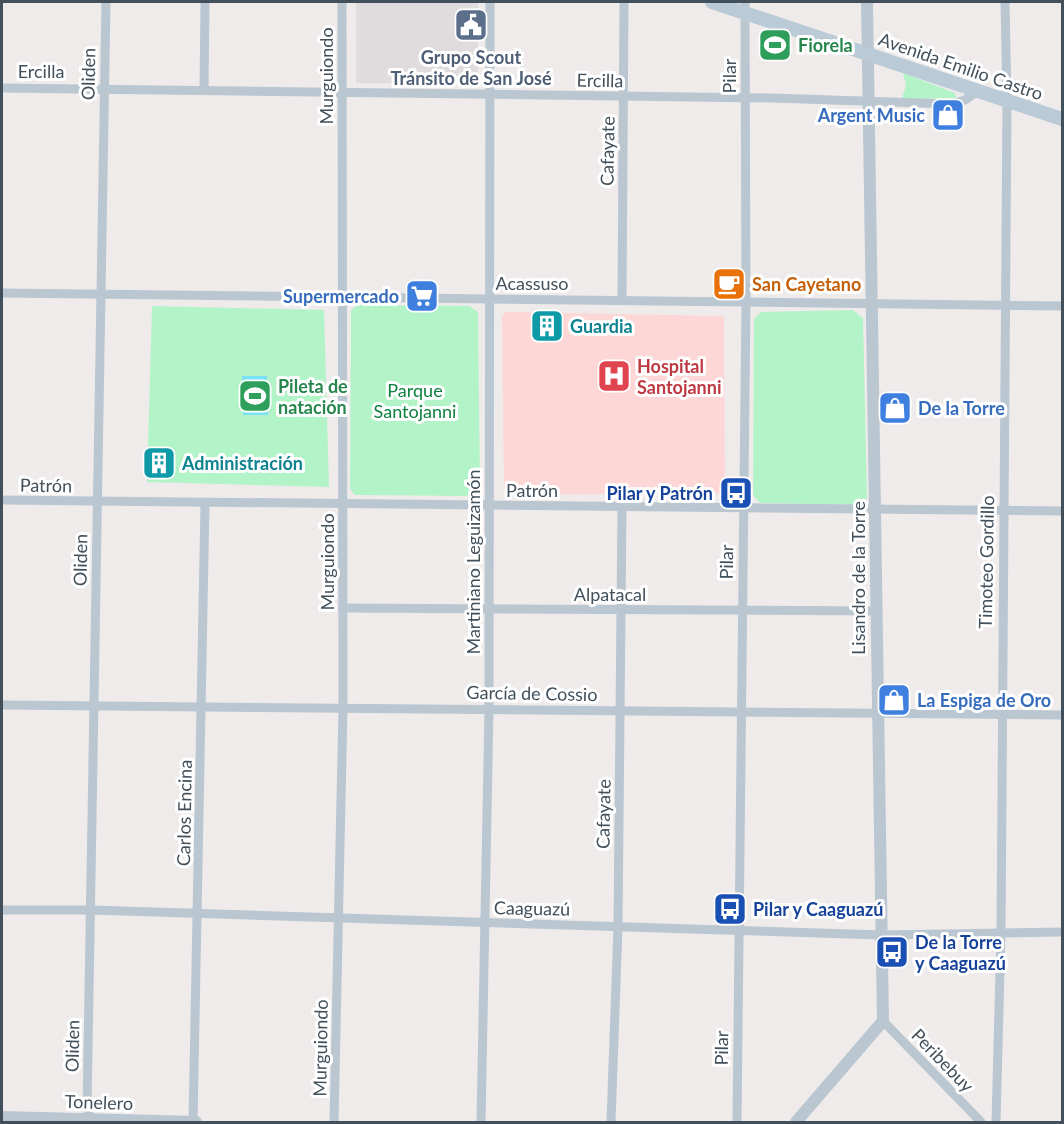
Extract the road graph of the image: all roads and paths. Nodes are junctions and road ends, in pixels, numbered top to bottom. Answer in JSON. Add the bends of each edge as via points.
{"nodes":[{"id":1,"x":106,"y":2,"type":"edge"},
{"id":2,"x":205,"y":2,"type":"edge"},
{"id":3,"x":342,"y":2,"type":"edge"},
{"id":4,"x":490,"y":2,"type":"edge"},
{"id":5,"x":624,"y":2,"type":"edge"},
{"id":6,"x":712,"y":2,"type":"edge"},
{"id":7,"x":867,"y":2,"type":"edge"},
{"id":8,"x":1005,"y":2,"type":"edge"},
{"id":9,"x":746,"y":7,"type":"edge"},
{"id":10,"x":868,"y":54,"type":"junction"},
{"id":11,"x":104,"y":87,"type":"junction"},
{"id":12,"x":2,"y":88,"type":"edge"},
{"id":13,"x":204,"y":89,"type":"junction"},
{"id":14,"x":978,"y":91,"type":"junction"},
{"id":15,"x":342,"y":93,"type":"junction"},
{"id":16,"x":490,"y":95,"type":"junction"},
{"id":17,"x":624,"y":97,"type":"junction"},
{"id":18,"x":746,"y":98,"type":"junction"},
{"id":19,"x":1007,"y":101,"type":"junction"},
{"id":20,"x":869,"y":102,"type":"junction"},
{"id":21,"x":1062,"y":119,"type":"edge"},
{"id":22,"x":2,"y":293,"type":"edge"},
{"id":23,"x":101,"y":294,"type":"junction"},
{"id":24,"x":343,"y":299,"type":"junction"},
{"id":25,"x":490,"y":299,"type":"junction"},
{"id":26,"x":622,"y":300,"type":"junction"},
{"id":27,"x":746,"y":303,"type":"junction"},
{"id":28,"x":872,"y":304,"type":"junction"},
{"id":29,"x":1005,"y":305,"type":"junction"},
{"id":30,"x":1062,"y":306,"type":"edge"},
{"id":31,"x":2,"y":500,"type":"edge"},
{"id":32,"x":98,"y":502,"type":"junction"},
{"id":33,"x":205,"y":504,"type":"junction"},
{"id":34,"x":343,"y":505,"type":"junction"},
{"id":35,"x":489,"y":506,"type":"junction"},
{"id":36,"x":622,"y":506,"type":"junction"},
{"id":37,"x":744,"y":509,"type":"junction"},
{"id":38,"x":876,"y":510,"type":"junction"},
{"id":39,"x":1004,"y":510,"type":"junction"},
{"id":40,"x":1062,"y":511,"type":"edge"},
{"id":41,"x":343,"y":608,"type":"junction"},
{"id":42,"x":489,"y":609,"type":"junction"},
{"id":43,"x":742,"y":609,"type":"junction"},
{"id":44,"x":622,"y":611,"type":"junction"},
{"id":45,"x":876,"y":611,"type":"junction"},
{"id":46,"x":2,"y":705,"type":"edge"},
{"id":47,"x":94,"y":706,"type":"junction"},
{"id":48,"x":202,"y":707,"type":"junction"},
{"id":49,"x":343,"y":708,"type":"junction"},
{"id":50,"x":489,"y":710,"type":"junction"},
{"id":51,"x":621,"y":711,"type":"junction"},
{"id":52,"x":742,"y":712,"type":"junction"},
{"id":53,"x":878,"y":713,"type":"junction"},
{"id":54,"x":1001,"y":714,"type":"junction"},
{"id":55,"x":1062,"y":715,"type":"edge"},
{"id":56,"x":2,"y":910,"type":"edge"},
{"id":57,"x":91,"y":910,"type":"junction"},
{"id":58,"x":198,"y":914,"type":"junction"},
{"id":59,"x":338,"y":918,"type":"junction"},
{"id":60,"x":484,"y":924,"type":"junction"},
{"id":61,"x":618,"y":927,"type":"junction"},
{"id":62,"x":740,"y":930,"type":"junction"},
{"id":63,"x":1062,"y":932,"type":"edge"},
{"id":64,"x":1001,"y":933,"type":"junction"},
{"id":65,"x":882,"y":935,"type":"junction"},
{"id":66,"x":883,"y":1021,"type":"junction"},
{"id":67,"x":2,"y":1117,"type":"edge"},
{"id":68,"x":73,"y":1121,"type":"edge"},
{"id":69,"x":90,"y":1121,"type":"edge"},
{"id":70,"x":148,"y":1122,"type":"edge"},
{"id":71,"x":195,"y":1122,"type":"edge"},
{"id":72,"x":334,"y":1122,"type":"edge"},
{"id":73,"x":481,"y":1122,"type":"edge"},
{"id":74,"x":611,"y":1122,"type":"edge"},
{"id":75,"x":737,"y":1122,"type":"edge"},
{"id":76,"x":796,"y":1122,"type":"edge"},
{"id":77,"x":981,"y":1122,"type":"edge"},
{"id":78,"x":996,"y":1122,"type":"edge"}],
"edges":[{"from":1,"to":11,"type":"street","name":"Oliden"},
{"from":2,"to":13,"type":"street"},
{"from":3,"to":15,"type":"street","name":"Murguiondo"},
{"from":4,"to":16,"type":"street","name":"Martiniano Leguizamón"},
{"from":5,"to":17,"type":"street","name":"Cafayate"},
{"from":6,"to":9,"type":"main road","name":"Avenida Emilio Castro"},
{"from":7,"to":10,"type":"street","name":"Lisandro de la Torre"},
{"from":8,"to":19,"type":"street","name":"Timoteo Gordillo"},
{"from":9,"to":10,"type":"main road","name":"Avenida Emilio Castro"},
{"from":9,"to":18,"type":"street","name":"Pilar"},
{"from":10,"to":14,"type":"main road","name":"Avenida Emilio Castro"},
{"from":10,"to":20,"type":"street","name":"Lisandro de la Torre"},
{"from":11,"to":12,"type":"street","name":"Ercilla"},
{"from":11,"to":13,"type":"street","name":"Ercilla"},
{"from":11,"to":23,"type":"street","name":"Oliden"},
{"from":13,"to":15,"type":"street","name":"Ercilla"},
{"from":14,"to":19,"type":"main road","name":"Avenida Emilio Castro"},
{"from":14,"to":20,"type":"street","name":"Ercilla","via":[[951,104]]},
{"from":15,"to":16,"type":"street","name":"Ercilla"},
{"from":15,"to":24,"type":"street","name":"Murguiondo"},
{"from":16,"to":17,"type":"street","name":"Ercilla"},
{"from":16,"to":25,"type":"street","name":"Martiniano Leguizamón"},
{"from":17,"to":18,"type":"street","name":"Ercilla"},
{"from":17,"to":26,"type":"street","name":"Cafayate"},
{"from":18,"to":20,"type":"street","name":"Ercilla"},
{"from":18,"to":27,"type":"street","name":"Pilar"},
{"from":19,"to":21,"type":"main road","name":"Avenida Emilio Castro"},
{"from":19,"to":29,"type":"street","name":"Timoteo Gordillo"},
{"from":20,"to":28,"type":"street","name":"Lisandro de la Torre"},
{"from":22,"to":23,"type":"street","name":"Acassuso"},
{"from":23,"to":24,"type":"street","name":"Acassuso"},
{"from":23,"to":32,"type":"street","name":"Oliden"},
{"from":24,"to":25,"type":"street","name":"Acassuso"},
{"from":24,"to":34,"type":"street","name":"Murguiondo"},
{"from":25,"to":26,"type":"street","name":"Acassuso"},
{"from":25,"to":35,"type":"street","name":"Martiniano Leguizamón"},
{"from":26,"to":27,"type":"street","name":"Acassuso"},
{"from":27,"to":28,"type":"street","name":"Acassuso"},
{"from":27,"to":37,"type":"street","name":"Pilar"},
{"from":28,"to":29,"type":"street","name":"Acassuso"},
{"from":28,"to":38,"type":"street","name":"Lisandro de la Torre"},
{"from":29,"to":30,"type":"street","name":"Acassuso"},
{"from":29,"to":39,"type":"street","name":"Timoteo Gordillo"},
{"from":31,"to":32,"type":"street","name":"Patrón"},
{"from":32,"to":33,"type":"street","name":"Patrón"},
{"from":32,"to":47,"type":"street","name":"Oliden"},
{"from":33,"to":34,"type":"street","name":"Patrón"},
{"from":33,"to":48,"type":"street","name":"Carlos Encina"},
{"from":34,"to":35,"type":"street","name":"Patrón"},
{"from":34,"to":41,"type":"street","name":"Murguiondo"},
{"from":35,"to":36,"type":"street","name":"Patrón"},
{"from":35,"to":42,"type":"street","name":"Martiniano Leguizamón"},
{"from":36,"to":37,"type":"street","name":"Patrón"},
{"from":36,"to":44,"type":"street","name":"Cafayate"},
{"from":37,"to":38,"type":"street","name":"Patrón"},
{"from":37,"to":43,"type":"street","name":"Pilar"},
{"from":38,"to":39,"type":"street","name":"Patrón"},
{"from":38,"to":45,"type":"street","name":"Lisandro de la Torre"},
{"from":39,"to":40,"type":"street","name":"Patrón"},
{"from":39,"to":54,"type":"street","name":"Timoteo Gordillo"},
{"from":41,"to":42,"type":"street","name":"Alpatacal"},
{"from":41,"to":49,"type":"street","name":"Murguiondo"},
{"from":42,"to":44,"type":"street","name":"Alpatacal"},
{"from":42,"to":50,"type":"street","name":"Martiniano Leguizamón"},
{"from":43,"to":44,"type":"street","name":"Alpatacal"},
{"from":43,"to":45,"type":"street","name":"Alpatacal"},
{"from":43,"to":52,"type":"street","name":"Pilar"},
{"from":44,"to":51,"type":"street","name":"Cafayate"},
{"from":45,"to":53,"type":"street","name":"Lisandro de la Torre"},
{"from":46,"to":47,"type":"street","name":"García de Cossio"},
{"from":47,"to":48,"type":"street","name":"García de Cossio"},
{"from":47,"to":57,"type":"street","name":"Oliden"},
{"from":48,"to":49,"type":"street","name":"García de Cossio"},
{"from":48,"to":58,"type":"street","name":"Carlos Encina"},
{"from":49,"to":50,"type":"street","name":"García de Cossio"},
{"from":49,"to":59,"type":"street","name":"Murguiondo"},
{"from":50,"to":51,"type":"street","name":"García de Cossio"},
{"from":50,"to":60,"type":"street","name":"Martiniano Leguizamón"},
{"from":51,"to":52,"type":"street","name":"García de Cossio"},
{"from":51,"to":61,"type":"street","name":"Cafayate"},
{"from":52,"to":53,"type":"street","name":"García de Cossio"},
{"from":52,"to":62,"type":"street","name":"Pilar"},
{"from":53,"to":54,"type":"street","name":"García de Cossio"},
{"from":53,"to":65,"type":"street","name":"Lisandro de la Torre"},
{"from":54,"to":55,"type":"street","name":"García de Cossio"},
{"from":54,"to":64,"type":"street","name":"Timoteo Gordillo"},
{"from":56,"to":57,"type":"street","name":"Caaguazú"},
{"from":57,"to":58,"type":"street","name":"Caaguazú"},
{"from":57,"to":69,"type":"street","name":"Oliden","via":[[87,1109]]},
{"from":58,"to":59,"type":"street","name":"Caaguazú"},
{"from":58,"to":71,"type":"street","name":"Carlos Encina"},
{"from":59,"to":60,"type":"street","name":"Caaguazú"},
{"from":59,"to":72,"type":"street","name":"Murguiondo"},
{"from":60,"to":61,"type":"street","name":"Caaguazú"},
{"from":60,"to":73,"type":"street","name":"Martiniano Leguizamón"},
{"from":61,"to":62,"type":"street","name":"Caaguazú"},
{"from":61,"to":74,"type":"street","name":"Cafayate"},
{"from":62,"to":65,"type":"street","name":"Caaguazú"},
{"from":62,"to":75,"type":"street","name":"Pilar"},
{"from":63,"to":64,"type":"street","name":"Caaguazú"},
{"from":64,"to":65,"type":"street","name":"Caaguazú"},
{"from":64,"to":78,"type":"street","name":"Timoteo Gordillo"},
{"from":65,"to":66,"type":"street","name":"Lisandro de la Torre"},
{"from":66,"to":76,"type":"street"},
{"from":66,"to":77,"type":"street","name":"Peribebuy"},
{"from":67,"to":68,"type":"street","name":"Tonelero"},
{"from":68,"to":69,"type":"street","name":"Tonelero"},
{"from":69,"to":70,"type":"street","name":"Tonelero"},
{"from":70,"to":71,"type":"street","name":"Tonelero"}]}
